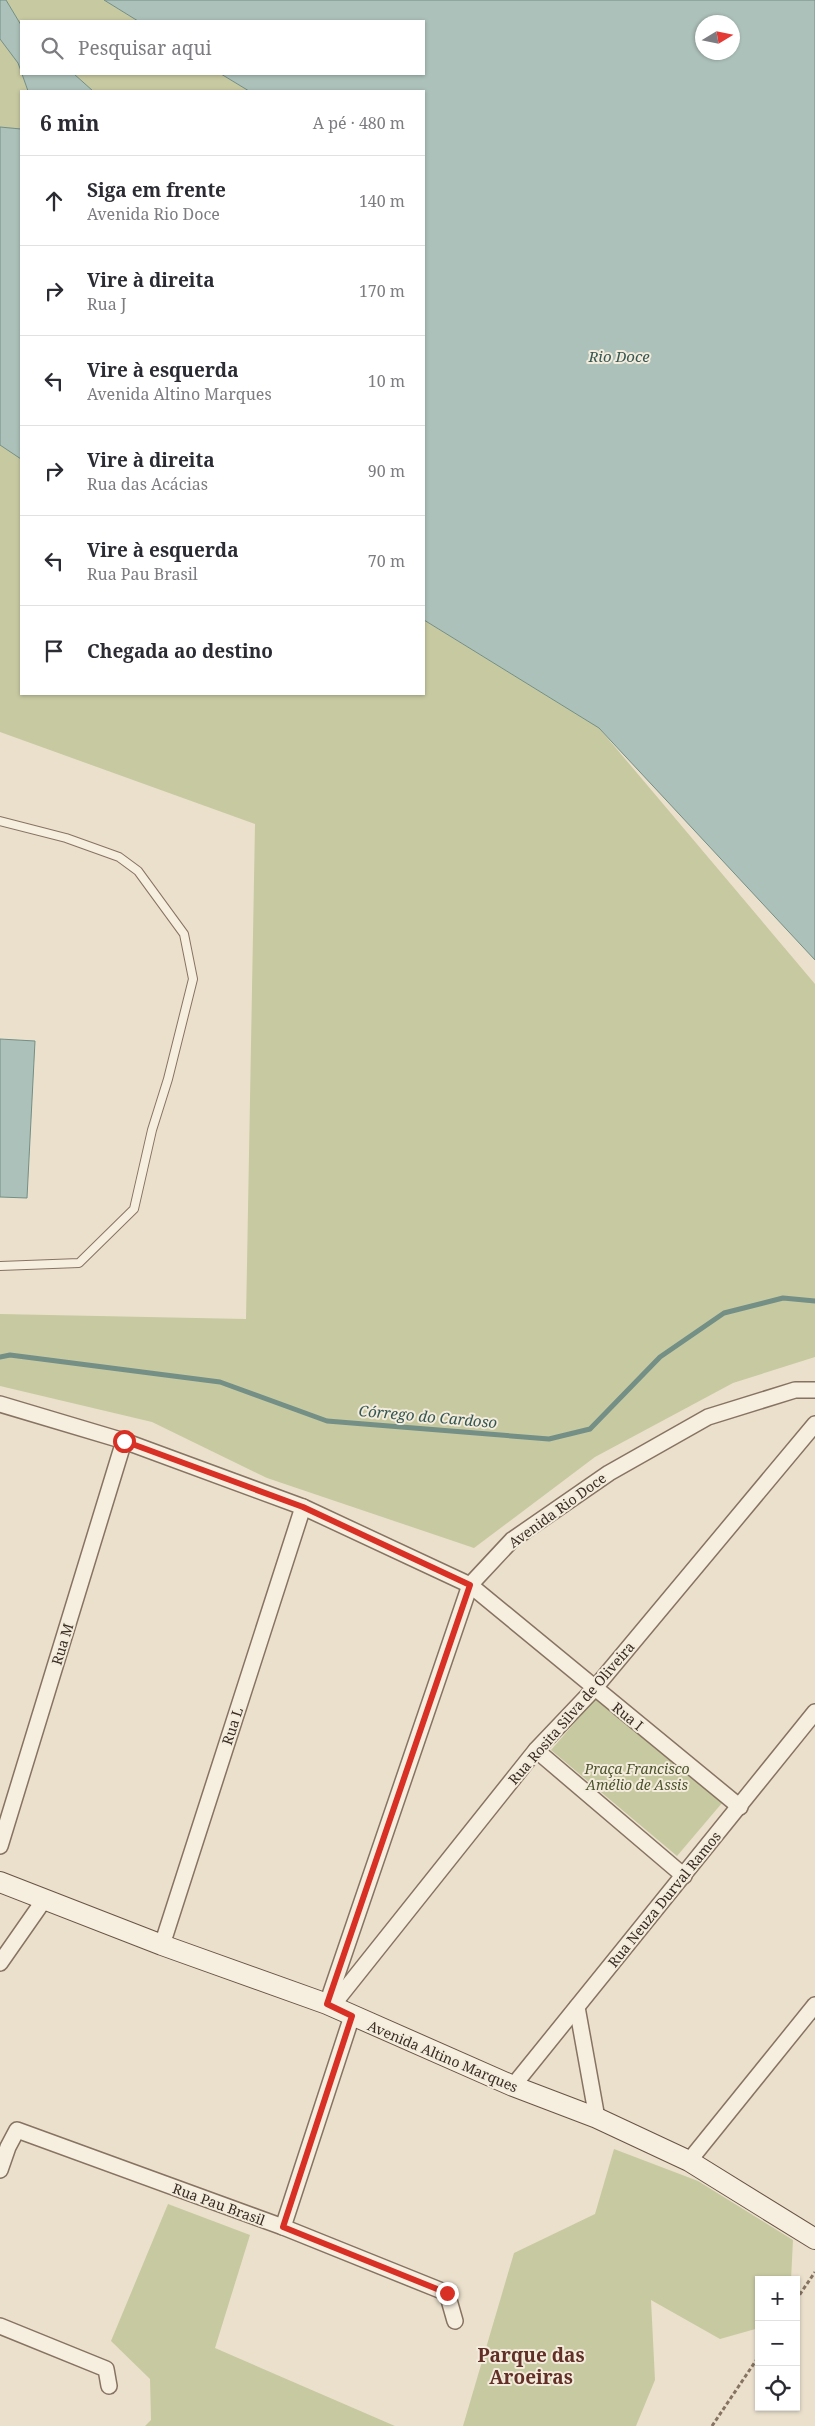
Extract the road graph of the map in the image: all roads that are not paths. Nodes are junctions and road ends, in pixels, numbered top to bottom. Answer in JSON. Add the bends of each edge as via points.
{"nodes":[{"id":1,"x":0,"y":821,"type":"edge"},
{"id":2,"x":0,"y":1266,"type":"edge"},
{"id":3,"x":815,"y":1390,"type":"edge"},
{"id":4,"x":0,"y":1404,"type":"edge"},
{"id":5,"x":815,"y":1424,"type":"edge"},
{"id":6,"x":124,"y":1441,"type":"junction"},
{"id":7,"x":303,"y":1507,"type":"junction"},
{"id":8,"x":470,"y":1585,"type":"junction"},
{"id":9,"x":594,"y":1689,"type":"junction"},
{"id":10,"x":815,"y":1712,"type":"edge"},
{"id":11,"x":536,"y":1750,"type":"junction"},
{"id":12,"x":740,"y":1806,"type":"junction"},
{"id":13,"x":0,"y":1846,"type":"edge"},
{"id":14,"x":684,"y":1876,"type":"junction"},
{"id":15,"x":0,"y":1882,"type":"edge"},
{"id":16,"x":44,"y":1900,"type":"junction"},
{"id":17,"x":162,"y":1945,"type":"junction"},
{"id":18,"x":0,"y":1963,"type":"edge"},
{"id":19,"x":329,"y":2005,"type":"junction"},
{"id":20,"x":815,"y":2005,"type":"edge"},
{"id":21,"x":577,"y":2007,"type":"junction"},
{"id":22,"x":352,"y":2016,"type":"junction"},
{"id":23,"x":513,"y":2086,"type":"junction"},
{"id":24,"x":597,"y":2118,"type":"junction"},
{"id":25,"x":689,"y":2162,"type":"junction"},
{"id":26,"x":0,"y":2170,"type":"edge"},
{"id":27,"x":283,"y":2227,"type":"junction"},
{"id":28,"x":815,"y":2239,"type":"edge"},
{"id":29,"x":455,"y":2321,"type":"dead end"},
{"id":30,"x":0,"y":2326,"type":"edge"},
{"id":31,"x":109,"y":2386,"type":"dead end"}],
"edges":[{"from":1,"to":2,"type":"lane","via":[[66,838],[119,857],[138,871],[184,934],[193,979],[134,1209],[79,1263]]},
{"from":3,"to":8,"type":"street","name":"Avenida Rio Doce","via":[[795,1390],[708,1417],[609,1473],[512,1540]]},
{"from":4,"to":6,"type":"street"},
{"from":5,"to":9,"type":"street","name":"Rua Rosita Silva de Oliveira"},
{"from":6,"to":7,"type":"street"},
{"from":6,"to":13,"type":"street","name":"Rua M"},
{"from":7,"to":8,"type":"street"},
{"from":7,"to":17,"type":"street","name":"Rua L"},
{"from":8,"to":9,"type":"street","name":"Rua I"},
{"from":8,"to":19,"type":"street"},
{"from":9,"to":11,"type":"street","name":"Rua Rosita Silva de Oliveira"},
{"from":9,"to":12,"type":"street","name":"Rua I"},
{"from":10,"to":12,"type":"street","name":"Rua Neuza Durval Ramos"},
{"from":11,"to":14,"type":"street"},
{"from":11,"to":19,"type":"street","name":"Rua Rosita Silva de Oliveira"},
{"from":12,"to":14,"type":"street","name":"Rua Neuza Durval Ramos"},
{"from":14,"to":21,"type":"street","name":"Rua Neuza Durval Ramos"},
{"from":15,"to":16,"type":"main road","name":"Avenida Altino Marques"},
{"from":16,"to":17,"type":"main road","name":"Avenida Altino Marques"},
{"from":16,"to":18,"type":"street"},
{"from":17,"to":19,"type":"main road","name":"Avenida Altino Marques"},
{"from":19,"to":22,"type":"main road","name":"Avenida Altino Marques"},
{"from":20,"to":25,"type":"street"},
{"from":21,"to":23,"type":"street","name":"Rua Neuza Durval Ramos"},
{"from":21,"to":24,"type":"street"},
{"from":22,"to":23,"type":"main road","name":"Avenida Altino Marques"},
{"from":22,"to":27,"type":"street"},
{"from":23,"to":24,"type":"main road","name":"Avenida Altino Marques"},
{"from":24,"to":25,"type":"main road","name":"Avenida Altino Marques"},
{"from":25,"to":28,"type":"main road","name":"Avenida Altino Marques"},
{"from":26,"to":27,"type":"street","name":"Rua Pau Brasil","via":[[17,2130]]},
{"from":27,"to":29,"type":"street","name":"Rua Pau Brasil","via":[[447,2293]]},
{"from":30,"to":31,"type":"street","via":[[106,2369]]}]}
